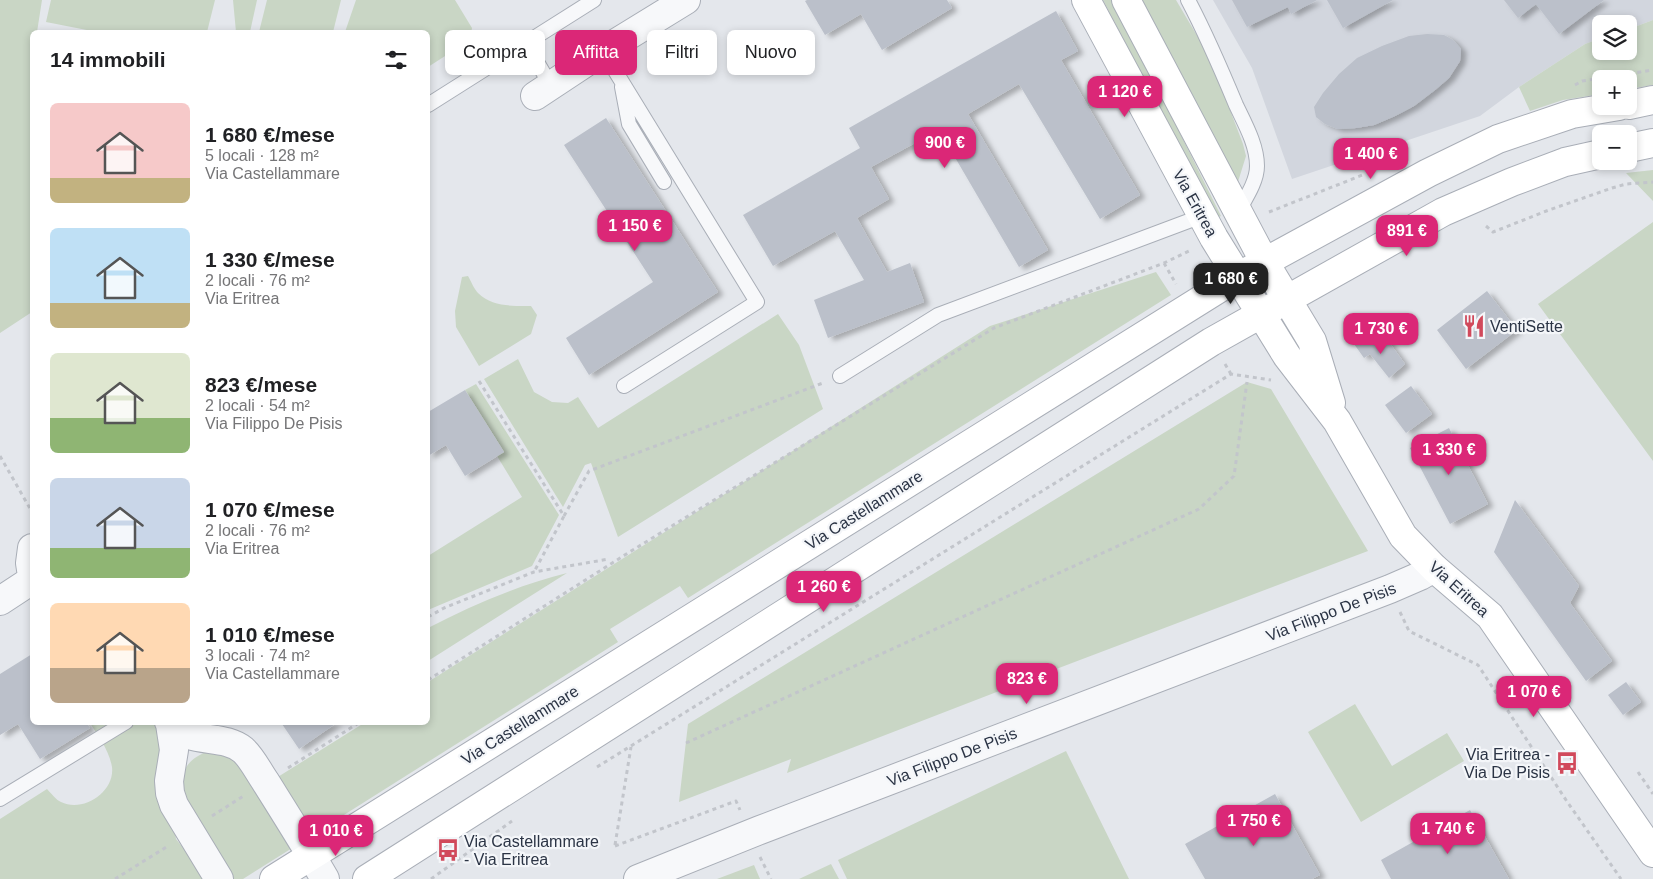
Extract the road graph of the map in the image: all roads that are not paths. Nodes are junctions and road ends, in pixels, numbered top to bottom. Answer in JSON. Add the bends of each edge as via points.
{"nodes":[{"id":1,"x":594,"y":0,"type":"edge"},
{"id":2,"x":686,"y":0,"type":"edge"},
{"id":3,"x":1086,"y":0,"type":"edge"},
{"id":4,"x":1126,"y":0,"type":"edge"},
{"id":5,"x":1188,"y":0,"type":"edge"},
{"id":6,"x":637,"y":30,"type":"edge"},
{"id":7,"x":545,"y":31,"type":"edge"},
{"id":8,"x":475,"y":75,"type":"edge"},
{"id":9,"x":537,"y":75,"type":"edge"},
{"id":10,"x":567,"y":75,"type":"edge"},
{"id":11,"x":618,"y":75,"type":"edge"},
{"id":12,"x":621,"y":79,"type":"junction"},
{"id":13,"x":543,"y":91,"type":"joint"},
{"id":14,"x":1653,"y":100,"type":"edge"},
{"id":15,"x":1637,"y":103,"type":"edge"},
{"id":16,"x":430,"y":104,"type":"edge"},
{"id":17,"x":1592,"y":111,"type":"edge"},
{"id":18,"x":1653,"y":143,"type":"edge"},
{"id":19,"x":1637,"y":146,"type":"edge"},
{"id":20,"x":1592,"y":156,"type":"edge"},
{"id":21,"x":664,"y":182,"type":"dead end"},
{"id":22,"x":1250,"y":213,"type":"junction"},
{"id":23,"x":1202,"y":216,"type":"junction"},
{"id":24,"x":1265,"y":263,"type":"junction"},
{"id":25,"x":1239,"y":276,"type":"junction"},
{"id":26,"x":1286,"y":299,"type":"junction"},
{"id":27,"x":1260,"y":314,"type":"junction"},
{"id":28,"x":840,"y":376,"type":"dead end"},
{"id":29,"x":624,"y":386,"type":"dead end"},
{"id":30,"x":1337,"y":421,"type":"junction"},
{"id":31,"x":1434,"y":568,"type":"junction"},
{"id":32,"x":30,"y":581,"type":"edge"},
{"id":33,"x":0,"y":601,"type":"edge"},
{"id":34,"x":121,"y":725,"type":"edge"},
{"id":35,"x":170,"y":725,"type":"edge"},
{"id":36,"x":173,"y":725,"type":"edge"},
{"id":37,"x":204,"y":739,"type":"junction"},
{"id":38,"x":174,"y":762,"type":"junction"},
{"id":39,"x":0,"y":799,"type":"edge"},
{"id":40,"x":1653,"y":853,"type":"edge"},
{"id":41,"x":311,"y":856,"type":"junction"},
{"id":42,"x":219,"y":879,"type":"edge"},
{"id":43,"x":274,"y":879,"type":"edge"},
{"id":44,"x":325,"y":879,"type":"edge"},
{"id":45,"x":367,"y":879,"type":"edge"},
{"id":46,"x":638,"y":879,"type":"edge"}],
"edges":[{"from":1,"to":7,"type":"lane"},
{"from":2,"to":6,"type":"street"},
{"from":3,"to":23,"type":"street","name":"Via Eritrea"},
{"from":4,"to":22,"type":"street","name":"Via Eritrea"},
{"from":5,"to":22,"type":"lane","via":[[1211,46],[1256,157]]},
{"from":8,"to":16,"type":"lane"},
{"from":9,"to":13,"type":"lane"},
{"from":10,"to":13,"type":"street"},
{"from":11,"to":12,"type":"lane"},
{"from":12,"to":21,"type":"lane","via":[[629,124]]},
{"from":12,"to":29,"type":"lane","via":[[757,302]]},
{"from":14,"to":15,"type":"street"},
{"from":17,"to":24,"type":"street","name":"Via Castellammare","via":[[1572,114],[1498,139],[1428,173]]},
{"from":18,"to":19,"type":"street"},
{"from":20,"to":26,"type":"street","via":[[1512,182],[1443,212]]},
{"from":22,"to":24,"type":"street","name":"Via Eritrea"},
{"from":23,"to":25,"type":"street","name":"Via Eritrea"},
{"from":23,"to":28,"type":"lane","via":[[938,315]]},
{"from":24,"to":25,"type":"street","name":"Via Castellammare"},
{"from":24,"to":26,"type":"street","name":"Via Eritrea"},
{"from":25,"to":27,"type":"street","name":"Via Eritrea"},
{"from":25,"to":41,"type":"street","name":"Via Castellammare"},
{"from":26,"to":27,"type":"street"},
{"from":26,"to":30,"type":"street","name":"Via Eritrea","via":[[1312,341]]},
{"from":27,"to":30,"type":"street","name":"Via Eritrea","via":[[1286,356]]},
{"from":27,"to":45,"type":"street","via":[[1211,342]]},
{"from":30,"to":31,"type":"street","name":"Via Eritrea","via":[[1403,536]]},
{"from":31,"to":40,"type":"street","name":"Via Eritrea","via":[[1490,616]]},
{"from":31,"to":46,"type":"street","name":"Via Filippo De Pisis","via":[[1398,586]]},
{"from":32,"to":33,"type":"street"},
{"from":34,"to":39,"type":"lane"},
{"from":35,"to":38,"type":"street"},
{"from":36,"to":37,"type":"street","via":[[188,736]]},
{"from":37,"to":38,"type":"street","via":[[187,748]]},
{"from":37,"to":41,"type":"street","via":[[227,742],[243,750]]},
{"from":38,"to":42,"type":"street","via":[[169,781],[174,805]]},
{"from":41,"to":43,"type":"street","name":"Via Castellammare"},
{"from":41,"to":44,"type":"street"}]}
